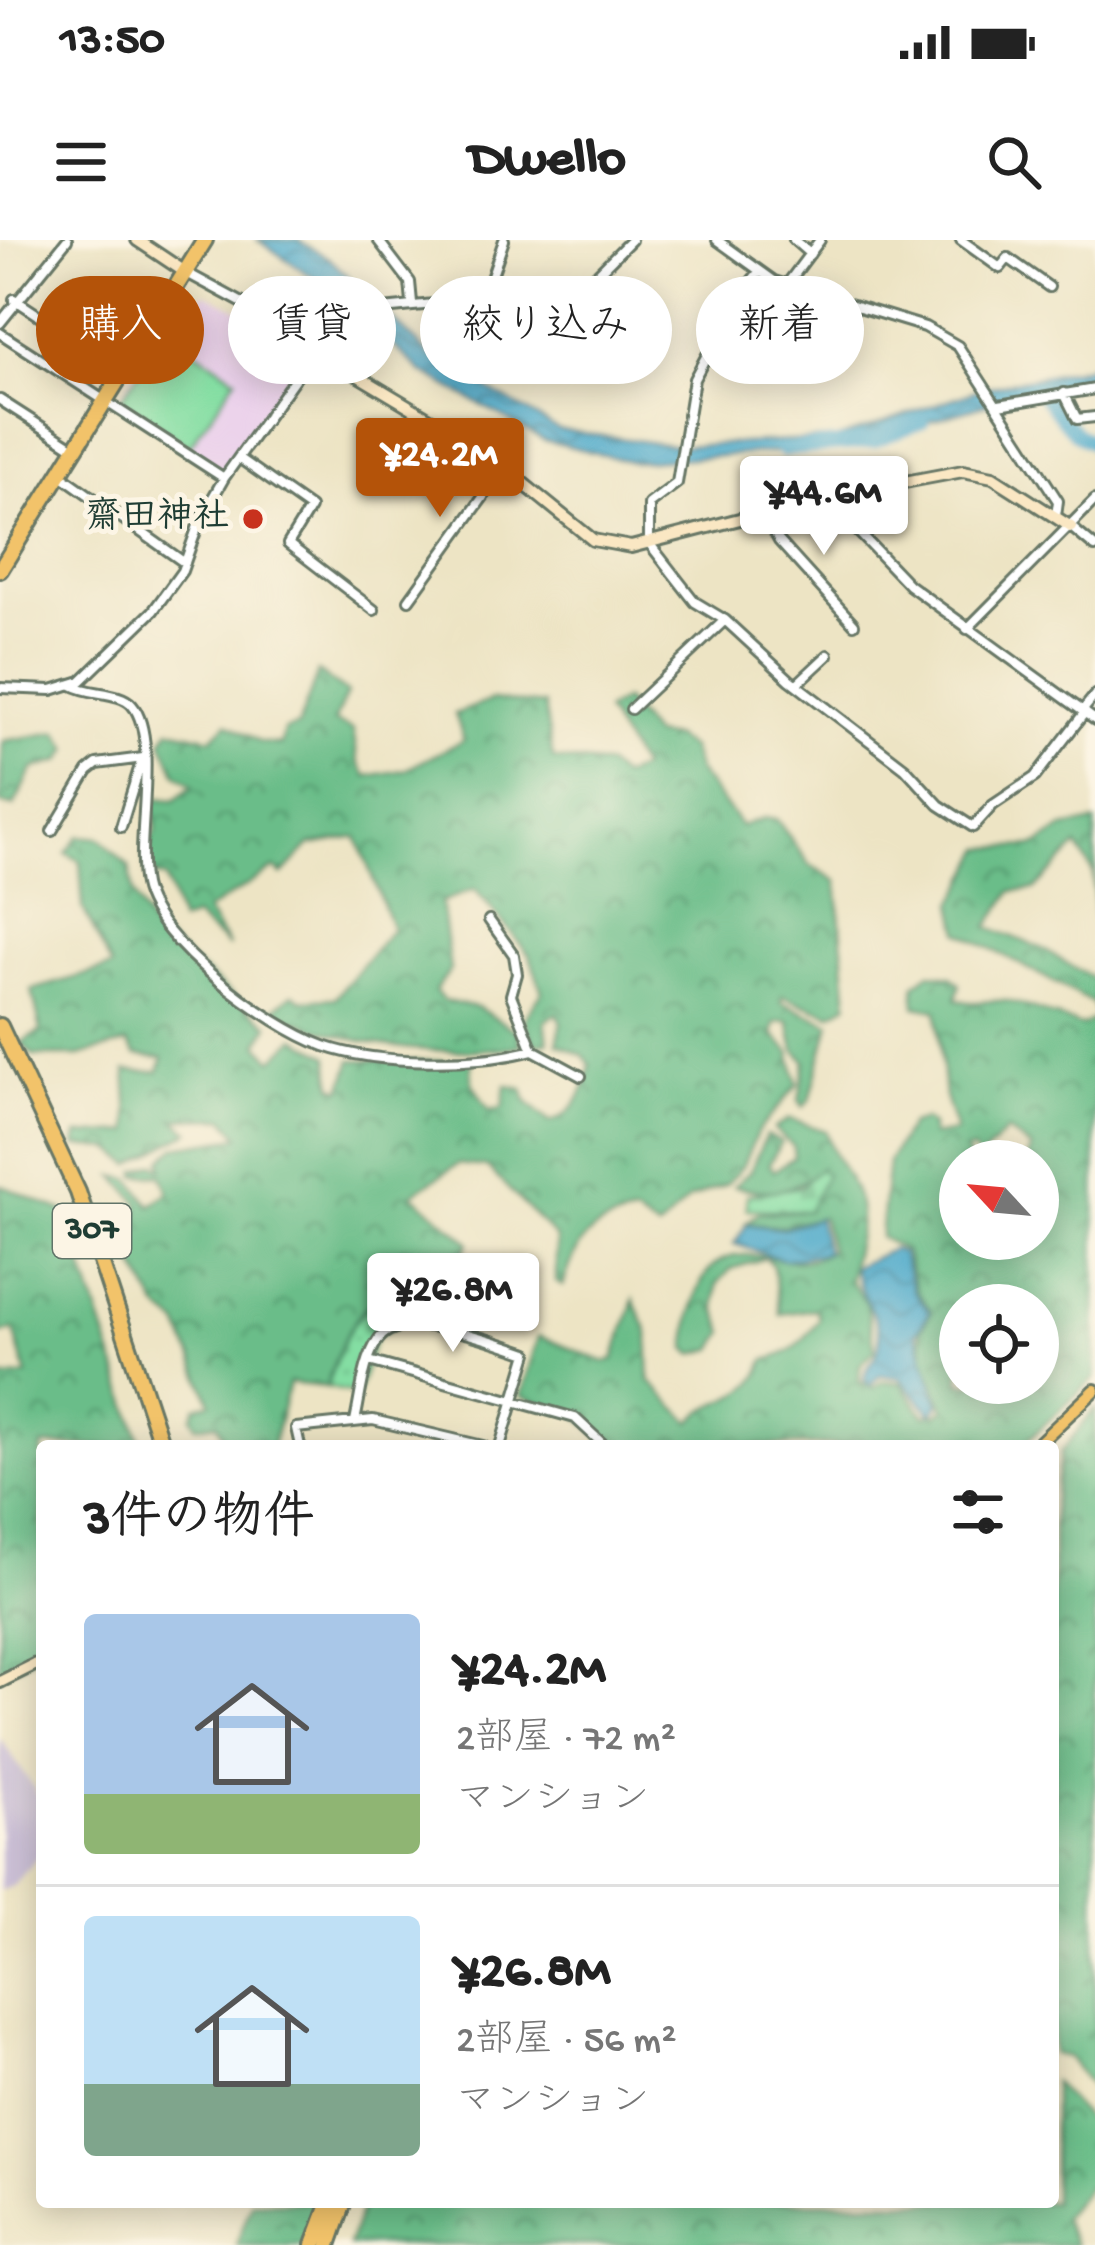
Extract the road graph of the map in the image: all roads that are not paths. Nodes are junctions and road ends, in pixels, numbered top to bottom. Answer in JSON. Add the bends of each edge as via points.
{"nodes":[{"id":1,"x":67,"y":240,"type":"edge"},
{"id":2,"x":137,"y":240,"type":"edge"},
{"id":3,"x":205,"y":240,"type":"edge"},
{"id":4,"x":378,"y":240,"type":"edge"},
{"id":5,"x":505,"y":240,"type":"edge"},
{"id":6,"x":631,"y":240,"type":"edge"},
{"id":7,"x":717,"y":240,"type":"edge"},
{"id":8,"x":794,"y":240,"type":"edge"},
{"id":9,"x":820,"y":240,"type":"edge"},
{"id":10,"x":961,"y":240,"type":"edge"},
{"id":11,"x":810,"y":254,"type":"junction"},
{"id":12,"x":185,"y":272,"type":"junction"},
{"id":13,"x":759,"y":272,"type":"junction"},
{"id":14,"x":492,"y":276,"type":"edge"},
{"id":15,"x":600,"y":276,"type":"edge"},
{"id":16,"x":756,"y":276,"type":"edge"},
{"id":17,"x":770,"y":276,"type":"edge"},
{"id":18,"x":793,"y":276,"type":"edge"},
{"id":19,"x":1049,"y":287,"type":"dead end"},
{"id":20,"x":228,"y":295,"type":"edge"},
{"id":21,"x":14,"y":298,"type":"junction"},
{"id":22,"x":420,"y":303,"type":"edge"},
{"id":23,"x":412,"y":304,"type":"junction"},
{"id":24,"x":396,"y":307,"type":"edge"},
{"id":25,"x":864,"y":308,"type":"edge"},
{"id":26,"x":36,"y":313,"type":"edge"},
{"id":27,"x":0,"y":322,"type":"edge"},
{"id":28,"x":0,"y":333,"type":"edge"},
{"id":29,"x":696,"y":376,"type":"edge"},
{"id":30,"x":288,"y":384,"type":"edge"},
{"id":31,"x":372,"y":384,"type":"edge"},
{"id":32,"x":1095,"y":388,"type":"edge"},
{"id":33,"x":1060,"y":394,"type":"junction"},
{"id":34,"x":103,"y":399,"type":"junction"},
{"id":35,"x":0,"y":400,"type":"edge"},
{"id":36,"x":998,"y":403,"type":"junction"},
{"id":37,"x":1095,"y":417,"type":"edge"},
{"id":38,"x":73,"y":447,"type":"junction"},
{"id":39,"x":239,"y":458,"type":"junction"},
{"id":40,"x":506,"y":466,"type":"junction"},
{"id":41,"x":56,"y":472,"type":"junction"},
{"id":42,"x":224,"y":478,"type":"junction"},
{"id":43,"x":825,"y":497,"type":"junction"},
{"id":44,"x":1095,"y":500,"type":"edge"},
{"id":45,"x":764,"y":513,"type":"junction"},
{"id":46,"x":1056,"y":516,"type":"junction"},
{"id":47,"x":1071,"y":527,"type":"junction"},
{"id":48,"x":649,"y":543,"type":"junction"},
{"id":49,"x":1095,"y":547,"type":"edge"},
{"id":50,"x":185,"y":562,"type":"junction"},
{"id":51,"x":0,"y":570,"type":"edge"},
{"id":52,"x":409,"y":600,"type":"dead end"},
{"id":53,"x":374,"y":610,"type":"dead end"},
{"id":54,"x":724,"y":620,"type":"junction"},
{"id":55,"x":854,"y":624,"type":"dead end"},
{"id":56,"x":967,"y":629,"type":"junction"},
{"id":57,"x":828,"y":656,"type":"dead end"},
{"id":58,"x":797,"y":684,"type":"junction"},
{"id":59,"x":72,"y":685,"type":"junction"},
{"id":60,"x":0,"y":688,"type":"edge"},
{"id":61,"x":1095,"y":695,"type":"edge"},
{"id":62,"x":631,"y":709,"type":"dead end"},
{"id":63,"x":1084,"y":711,"type":"junction"},
{"id":64,"x":1095,"y":720,"type":"edge"},
{"id":65,"x":143,"y":758,"type":"junction"},
{"id":66,"x":121,"y":827,"type":"dead end"},
{"id":67,"x":52,"y":831,"type":"dead end"},
{"id":68,"x":489,"y":920,"type":"dead end"},
{"id":69,"x":0,"y":1026,"type":"edge"},
{"id":70,"x":532,"y":1050,"type":"junction"},
{"id":71,"x":581,"y":1076,"type":"dead end"},
{"id":72,"x":369,"y":1361,"type":"junction"},
{"id":73,"x":1095,"y":1390,"type":"edge"},
{"id":74,"x":512,"y":1401,"type":"junction"},
{"id":75,"x":355,"y":1420,"type":"junction"},
{"id":76,"x":436,"y":1433,"type":"junction"},
{"id":77,"x":160,"y":1440,"type":"edge"},
{"id":78,"x":299,"y":1440,"type":"edge"},
{"id":79,"x":434,"y":1440,"type":"edge"},
{"id":80,"x":461,"y":1440,"type":"edge"},
{"id":81,"x":502,"y":1440,"type":"edge"},
{"id":82,"x":599,"y":1440,"type":"edge"},
{"id":83,"x":1042,"y":1440,"type":"edge"},
{"id":84,"x":36,"y":1664,"type":"edge"},
{"id":85,"x":0,"y":1682,"type":"edge"},
{"id":86,"x":328,"y":2208,"type":"edge"},
{"id":87,"x":342,"y":2208,"type":"edge"},
{"id":88,"x":314,"y":2245,"type":"edge"},
{"id":89,"x":329,"y":2245,"type":"edge"}],
"edges":[{"from":1,"to":21,"type":"street"},
{"from":2,"to":12,"type":"street"},
{"from":3,"to":12,"type":"highway"},
{"from":4,"to":23,"type":"street","via":[[410,282]]},
{"from":5,"to":14,"type":"street"},
{"from":6,"to":15,"type":"street"},
{"from":7,"to":13,"type":"street"},
{"from":8,"to":11,"type":"street"},
{"from":9,"to":11,"type":"street"},
{"from":10,"to":19,"type":"street","via":[[1000,268],[1008,258]]},
{"from":11,"to":18,"type":"street"},
{"from":12,"to":20,"type":"street"},
{"from":12,"to":34,"type":"highway"},
{"from":13,"to":16,"type":"street"},
{"from":13,"to":17,"type":"street"},
{"from":21,"to":26,"type":"street"},
{"from":21,"to":27,"type":"street"},
{"from":22,"to":23,"type":"street"},
{"from":23,"to":24,"type":"street"},
{"from":25,"to":36,"type":"street","via":[[958,346]]},
{"from":28,"to":34,"type":"street"},
{"from":29,"to":48,"type":"street","via":[[681,469],[649,504]]},
{"from":30,"to":39,"type":"street"},
{"from":31,"to":40,"type":"street"},
{"from":32,"to":33,"type":"street"},
{"from":33,"to":36,"type":"street"},
{"from":33,"to":37,"type":"street","via":[[1077,419]]},
{"from":34,"to":38,"type":"highway"},
{"from":34,"to":42,"type":"street"},
{"from":35,"to":38,"type":"street"},
{"from":36,"to":46,"type":"street","via":[[1058,500]]},
{"from":38,"to":41,"type":"highway"},
{"from":39,"to":42,"type":"street"},
{"from":39,"to":53,"type":"street","via":[[310,508],[288,544]]},
{"from":40,"to":48,"type":"street","via":[[593,540]]},
{"from":40,"to":52,"type":"street"},
{"from":41,"to":50,"type":"street"},
{"from":41,"to":51,"type":"highway"},
{"from":42,"to":50,"type":"street"},
{"from":43,"to":45,"type":"street"},
{"from":43,"to":46,"type":"street","via":[[963,471],[993,477]]},
{"from":43,"to":56,"type":"street","via":[[909,585]]},
{"from":44,"to":47,"type":"street"},
{"from":45,"to":48,"type":"street"},
{"from":45,"to":55,"type":"street","via":[[779,542]]},
{"from":46,"to":47,"type":"street"},
{"from":47,"to":49,"type":"street"},
{"from":47,"to":56,"type":"street"},
{"from":48,"to":54,"type":"street","via":[[695,602]]},
{"from":50,"to":59,"type":"street","via":[[153,611]]},
{"from":54,"to":58,"type":"street"},
{"from":54,"to":62,"type":"street"},
{"from":56,"to":63,"type":"street"},
{"from":57,"to":58,"type":"street"},
{"from":58,"to":63,"type":"street","via":[[973,827],[1035,777]]},
{"from":59,"to":60,"type":"street"},
{"from":59,"to":65,"type":"street","via":[[131,704]]},
{"from":61,"to":63,"type":"street"},
{"from":63,"to":64,"type":"street"},
{"from":65,"to":66,"type":"street"},
{"from":65,"to":67,"type":"street","via":[[88,771]]},
{"from":65,"to":70,"type":"street","via":[[140,855],[152,911],[214,974],[323,1045],[400,1058],[499,1059]]},
{"from":68,"to":70,"type":"street","via":[[514,955],[511,995]]},
{"from":69,"to":77,"type":"highway","number":"307","via":[[79,1192]]},
{"from":70,"to":71,"type":"street"},
{"from":72,"to":74,"type":"street"},
{"from":72,"to":74,"type":"street","via":[[380,1336],[404,1323],[518,1350],[528,1353]]},
{"from":72,"to":75,"type":"street"},
{"from":73,"to":83,"type":"main road"},
{"from":74,"to":81,"type":"street"},
{"from":74,"to":82,"type":"street","via":[[575,1418]]},
{"from":75,"to":76,"type":"street"},
{"from":75,"to":78,"type":"street","via":[[296,1428]]},
{"from":76,"to":79,"type":"street"},
{"from":76,"to":80,"type":"street"},
{"from":84,"to":85,"type":"street"},
{"from":86,"to":88,"type":"highway"},
{"from":87,"to":89,"type":"highway"}]}
